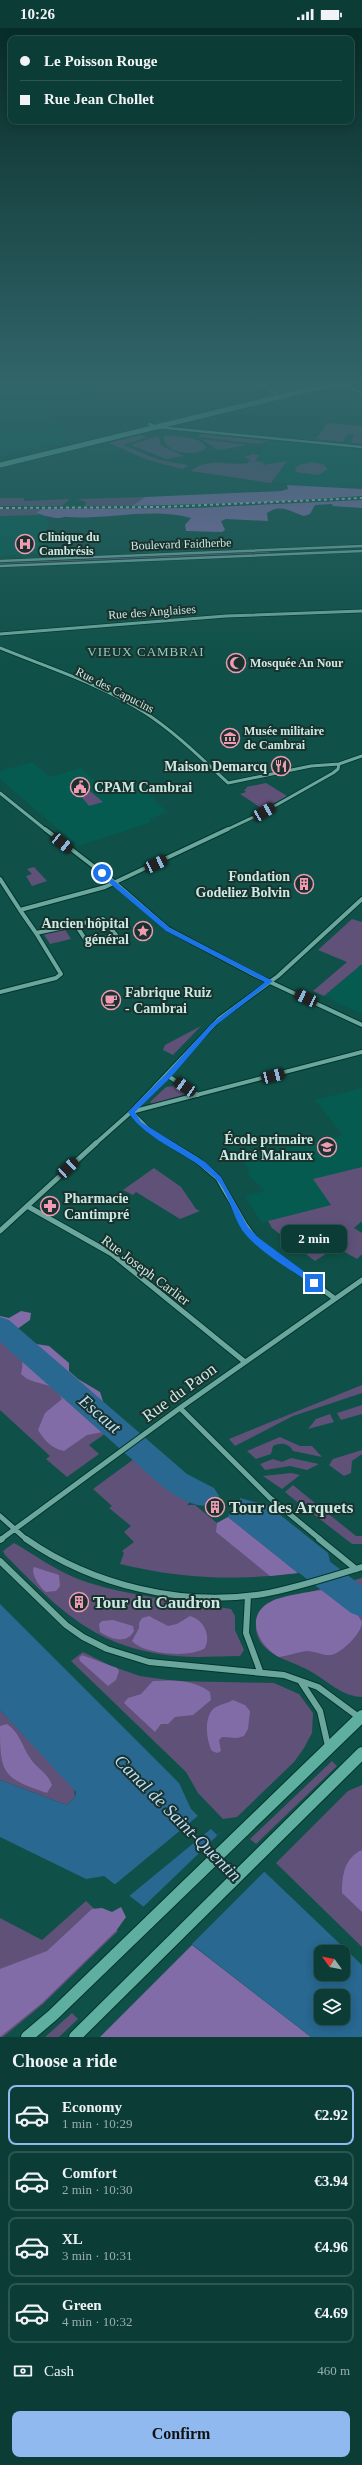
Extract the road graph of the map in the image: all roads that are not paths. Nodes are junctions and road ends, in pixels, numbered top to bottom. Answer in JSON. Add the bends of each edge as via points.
{"nodes":[{"id":1,"x":362,"y":546,"type":"edge"},
{"id":2,"x":281,"y":549,"type":"junction"},
{"id":3,"x":362,"y":551,"type":"edge"},
{"id":4,"x":283,"y":554,"type":"junction"},
{"id":5,"x":0,"y":561,"type":"edge"},
{"id":6,"x":0,"y":566,"type":"edge"},
{"id":7,"x":362,"y":611,"type":"edge"},
{"id":8,"x":0,"y":634,"type":"edge"},
{"id":9,"x":0,"y":648,"type":"edge"},
{"id":10,"x":362,"y":756,"type":"edge"},
{"id":11,"x":339,"y":764,"type":"junction"},
{"id":12,"x":0,"y":793,"type":"edge"},
{"id":13,"x":0,"y":879,"type":"edge"},
{"id":14,"x":114,"y":882,"type":"junction"},
{"id":15,"x":362,"y":899,"type":"edge"},
{"id":16,"x":20,"y":910,"type":"junction"},
{"id":17,"x":76,"y":925,"type":"junction"},
{"id":18,"x":36,"y":933,"type":"junction"},
{"id":19,"x":270,"y":981,"type":"junction"},
{"id":20,"x":0,"y":992,"type":"edge"},
{"id":21,"x":362,"y":1025,"type":"edge"},
{"id":22,"x":362,"y":1052,"type":"edge"},
{"id":23,"x":168,"y":1076,"type":"junction"},
{"id":24,"x":198,"y":1096,"type":"junction"},
{"id":25,"x":131,"y":1112,"type":"junction"},
{"id":26,"x":27,"y":1206,"type":"junction"},
{"id":27,"x":0,"y":1231,"type":"edge"},
{"id":28,"x":362,"y":1280,"type":"edge"},
{"id":29,"x":334,"y":1298,"type":"junction"},
{"id":30,"x":245,"y":1362,"type":"junction"},
{"id":31,"x":180,"y":1408,"type":"junction"},
{"id":32,"x":0,"y":1516,"type":"edge"},
{"id":33,"x":14,"y":1529,"type":"junction"},
{"id":34,"x":0,"y":1540,"type":"edge"},
{"id":35,"x":0,"y":1561,"type":"edge"},
{"id":36,"x":359,"y":1568,"type":"edge"},
{"id":37,"x":248,"y":1596,"type":"junction"},
{"id":38,"x":260,"y":1671,"type":"junction"},
{"id":39,"x":300,"y":1682,"type":"junction"},
{"id":40,"x":361,"y":1718,"type":"edge"},
{"id":41,"x":328,"y":1749,"type":"junction"},
{"id":42,"x":362,"y":1753,"type":"edge"},
{"id":43,"x":27,"y":2037,"type":"edge"},
{"id":44,"x":75,"y":2037,"type":"edge"}],
"edges":[{"from":1,"to":2,"type":"street","name":"Boulevard Faidherbe"},
{"from":2,"to":4,"type":"street"},
{"from":2,"to":5,"type":"street","name":"Boulevard Faidherbe"},
{"from":3,"to":4,"type":"street","name":"Boulevard Faidherbe"},
{"from":4,"to":6,"type":"street","name":"Boulevard Faidherbe"},
{"from":7,"to":8,"type":"street","name":"Rue des Anglaises","via":[[148,620]]},
{"from":9,"to":11,"type":"street","name":"Rue des Capucins","via":[[102,690],[144,712],[177,736],[228,783],[311,766]]},
{"from":10,"to":11,"type":"street"},
{"from":11,"to":14,"type":"street","via":[[333,773],[264,812]]},
{"from":12,"to":14,"type":"street","via":[[69,850]]},
{"from":13,"to":16,"type":"street"},
{"from":14,"to":16,"type":"street","via":[[101,888]]},
{"from":14,"to":19,"type":"street","via":[[168,929]]},
{"from":15,"to":19,"type":"street"},
{"from":16,"to":18,"type":"street"},
{"from":17,"to":17,"type":"street","via":[[103,919],[116,935],[87,942]]},
{"from":17,"to":18,"type":"street"},
{"from":18,"to":20,"type":"street","via":[[61,974],[56,978]]},
{"from":19,"to":21,"type":"street"},
{"from":19,"to":23,"type":"street","via":[[213,1025]]},
{"from":22,"to":24,"type":"street"},
{"from":23,"to":24,"type":"street"},
{"from":23,"to":25,"type":"street"},
{"from":24,"to":25,"type":"street"},
{"from":25,"to":26,"type":"street"},
{"from":25,"to":29,"type":"street","via":[[139,1124],[202,1164],[219,1178],[245,1228],[256,1240]]},
{"from":26,"to":27,"type":"street"},
{"from":26,"to":30,"type":"street","name":"Rue Joseph Carlier","via":[[112,1254]]},
{"from":28,"to":29,"type":"street","name":"Rue du Paon"},
{"from":29,"to":30,"type":"street","name":"Rue du Paon"},
{"from":30,"to":31,"type":"street","name":"Rue du Paon"},
{"from":31,"to":33,"type":"street","name":"Rue du Paon"},
{"from":31,"to":36,"type":"street","via":[[270,1498]]},
{"from":32,"to":33,"type":"street"},
{"from":33,"to":34,"type":"street","name":"Rue du Paon"},
{"from":33,"to":37,"type":"street","via":[[31,1543],[61,1560],[114,1580],[195,1596]]},
{"from":35,"to":38,"type":"street","via":[[66,1625],[107,1649],[149,1662]]},
{"from":36,"to":37,"type":"street"},
{"from":37,"to":38,"type":"street","via":[[246,1633]]},
{"from":38,"to":39,"type":"street","via":[[284,1675]]},
{"from":39,"to":40,"type":"street","via":[[318,1687],[330,1694]]},
{"from":39,"to":41,"type":"street","via":[[320,1711]]},
{"from":40,"to":41,"type":"main road"},
{"from":41,"to":43,"type":"main road","via":[[53,2015]]},
{"from":42,"to":44,"type":"main road"}]}
